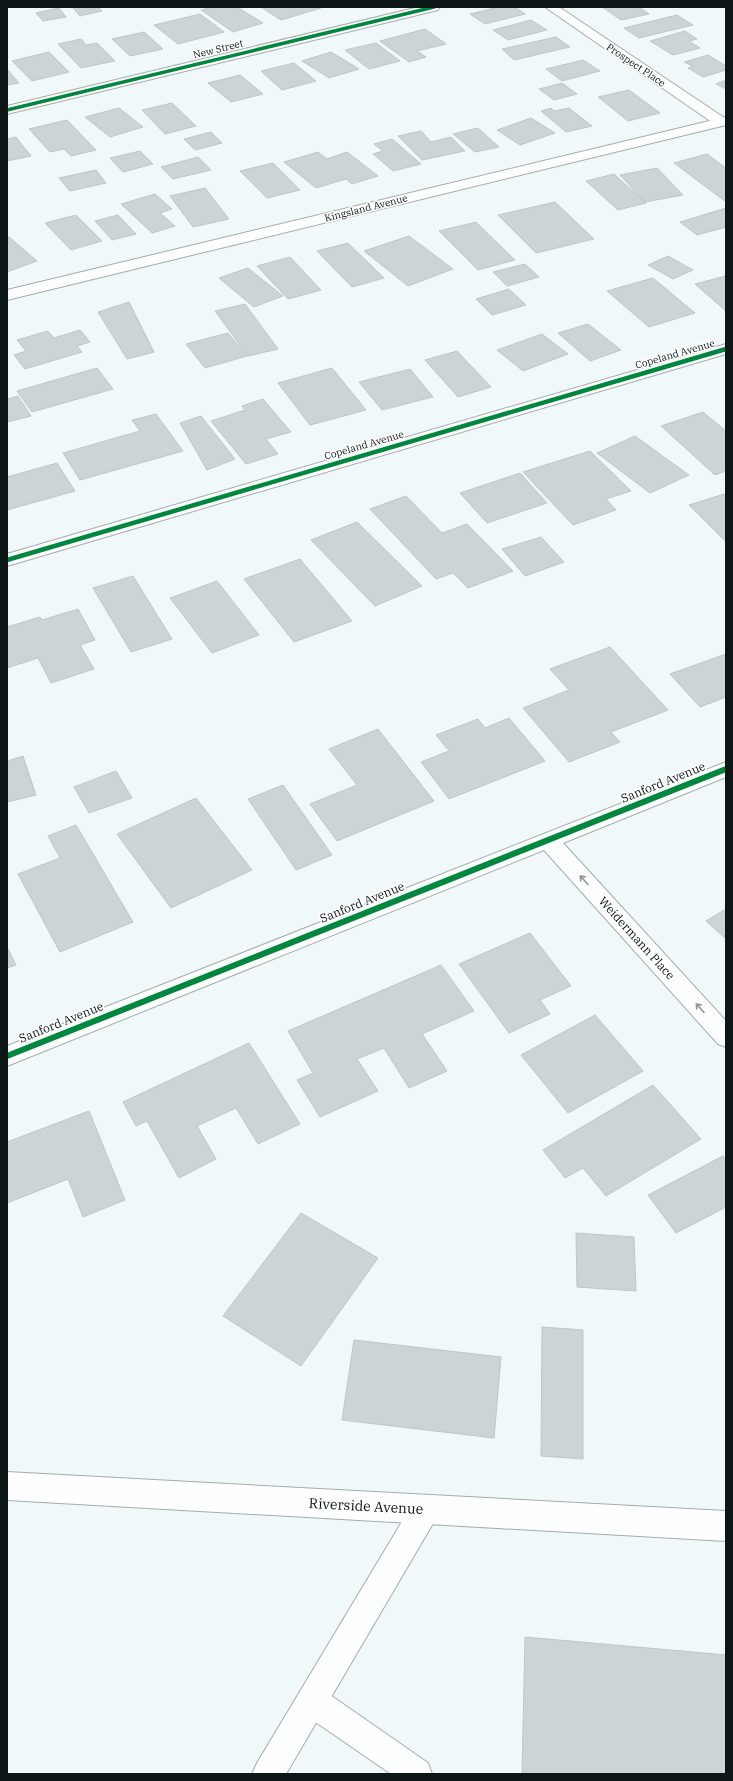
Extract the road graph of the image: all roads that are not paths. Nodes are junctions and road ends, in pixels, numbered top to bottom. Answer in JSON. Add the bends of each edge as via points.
{"nodes":[{"id":1,"x":434,"y":7,"type":"edge"},
{"id":2,"x":552,"y":7,"type":"edge"},
{"id":3,"x":7,"y":110,"type":"edge"},
{"id":4,"x":723,"y":122,"type":"edge"},
{"id":5,"x":7,"y":295,"type":"edge"},
{"id":6,"x":726,"y":349,"type":"edge"},
{"id":7,"x":7,"y":560,"type":"edge"},
{"id":8,"x":726,"y":769,"type":"edge"},
{"id":9,"x":548,"y":840,"type":"junction"},
{"id":10,"x":726,"y":1037,"type":"edge"},
{"id":11,"x":7,"y":1056,"type":"edge"},
{"id":12,"x":7,"y":1486,"type":"edge"},
{"id":13,"x":425,"y":1510,"type":"junction"},
{"id":14,"x":726,"y":1526,"type":"edge"},
{"id":15,"x":312,"y":1701,"type":"junction"},
{"id":16,"x":268,"y":1774,"type":"edge"},
{"id":17,"x":417,"y":1774,"type":"edge"}],
"edges":[{"from":1,"to":3,"type":"street","name":"New Street"},
{"from":2,"to":4,"type":"street","name":"Prospect Place"},
{"from":4,"to":5,"type":"street","name":"Kingsland Avenue"},
{"from":6,"to":7,"type":"street","name":"Copeland Avenue"},
{"from":8,"to":9,"type":"street","name":"Sanford Avenue"},
{"from":10,"to":9,"type":"street","name":"Weidermann Place","one_way":true},
{"from":9,"to":11,"type":"street","name":"Sanford Avenue"},
{"from":12,"to":13,"type":"street","name":"Riverside Avenue"},
{"from":13,"to":14,"type":"street","name":"Riverside Avenue"},
{"from":13,"to":15,"type":"street"},
{"from":15,"to":16,"type":"street"},
{"from":15,"to":17,"type":"lane"}]}
